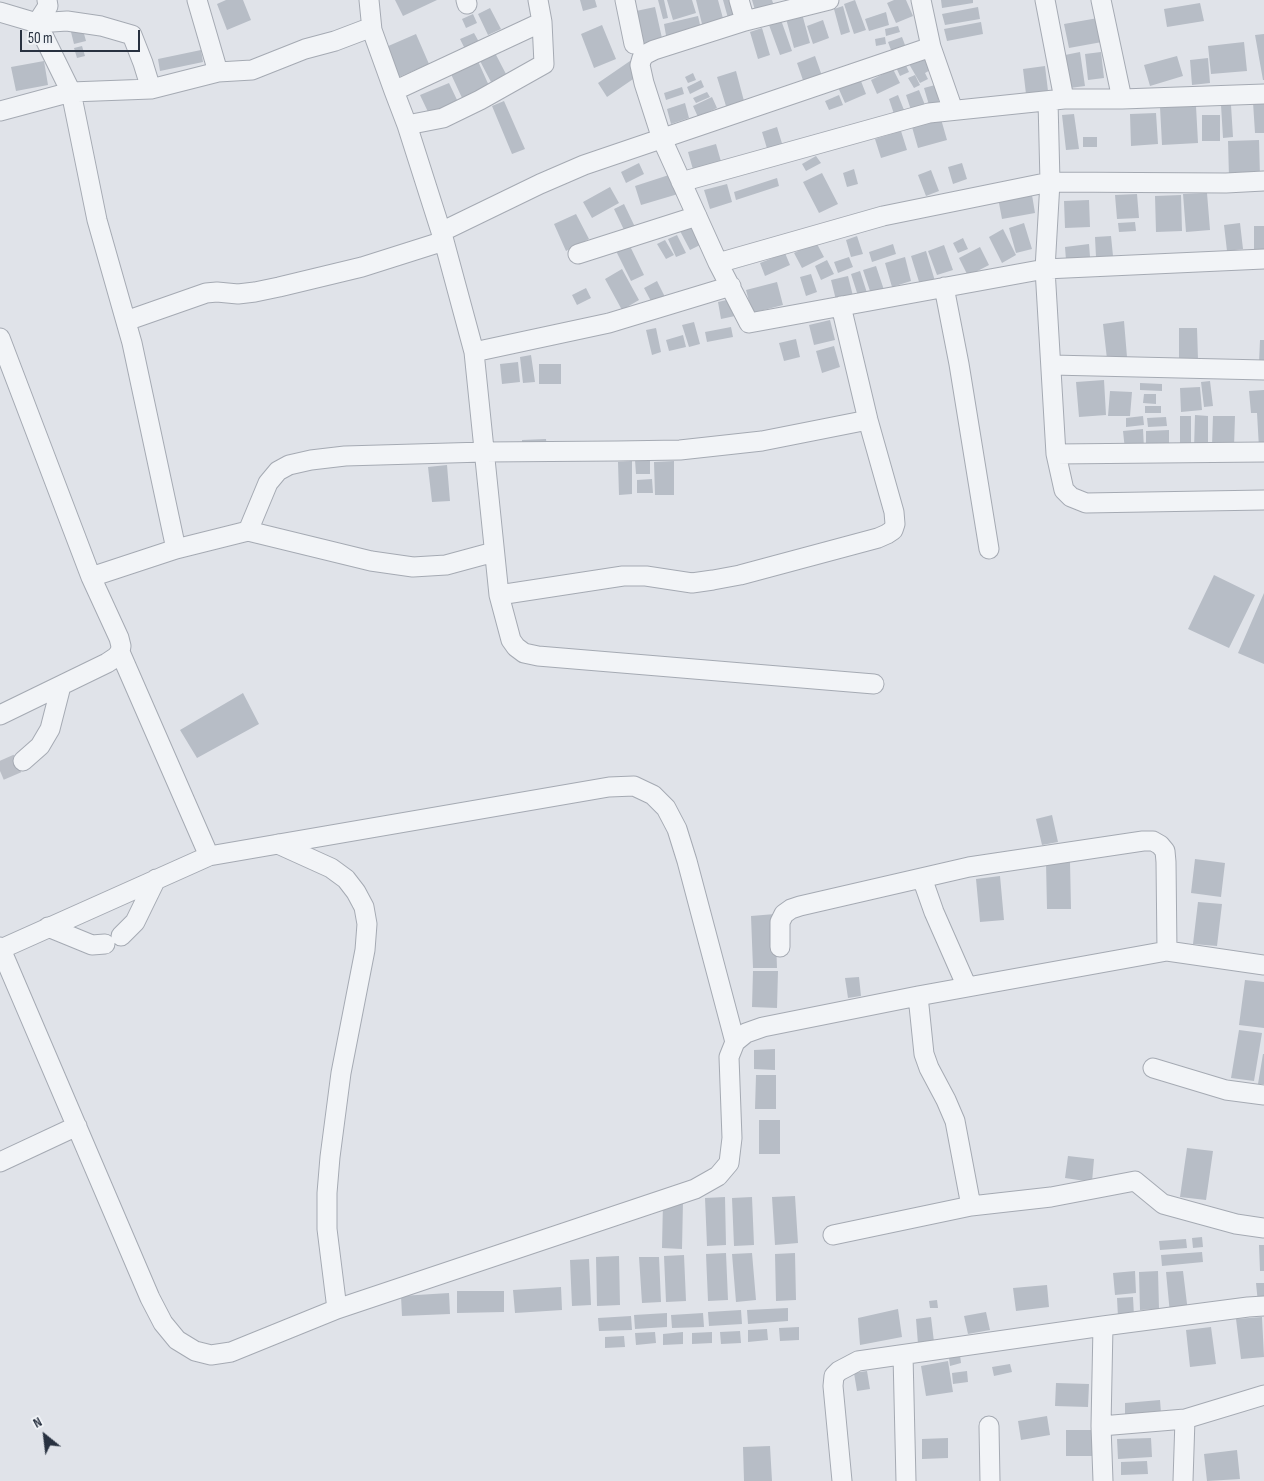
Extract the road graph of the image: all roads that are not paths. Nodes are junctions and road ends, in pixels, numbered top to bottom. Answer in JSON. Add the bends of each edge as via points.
{"nodes":[{"id":1,"x":47,"y":0,"type":"edge"},
{"id":2,"x":196,"y":0,"type":"edge"},
{"id":3,"x":369,"y":0,"type":"edge"},
{"id":4,"x":538,"y":0,"type":"edge"},
{"id":5,"x":625,"y":0,"type":"edge"},
{"id":6,"x":739,"y":0,"type":"edge"},
{"id":7,"x":829,"y":0,"type":"edge"},
{"id":8,"x":921,"y":0,"type":"edge"},
{"id":9,"x":1045,"y":0,"type":"edge"},
{"id":10,"x":1101,"y":0,"type":"edge"},
{"id":11,"x":0,"y":12,"type":"edge"},
{"id":12,"x":745,"y":21,"type":"junction"},
{"id":13,"x":542,"y":22,"type":"junction"},
{"id":14,"x":38,"y":23,"type":"junction"},
{"id":15,"x":372,"y":30,"type":"junction"},
{"id":16,"x":634,"y":44,"type":"dead end"},
{"id":17,"x":931,"y":47,"type":"junction"},
{"id":18,"x":218,"y":72,"type":"junction"},
{"id":19,"x":151,"y":89,"type":"junction"},
{"id":20,"x":394,"y":91,"type":"junction"},
{"id":21,"x":71,"y":92,"type":"junction"},
{"id":22,"x":1264,"y":94,"type":"edge"},
{"id":23,"x":1122,"y":99,"type":"junction"},
{"id":24,"x":1056,"y":100,"type":"junction"},
{"id":25,"x":953,"y":110,"type":"junction"},
{"id":26,"x":0,"y":111,"type":"edge"},
{"id":27,"x":407,"y":125,"type":"junction"},
{"id":28,"x":662,"y":139,"type":"junction"},
{"id":29,"x":1264,"y":181,"type":"edge"},
{"id":30,"x":681,"y":182,"type":"junction"},
{"id":31,"x":1050,"y":182,"type":"junction"},
{"id":32,"x":697,"y":216,"type":"junction"},
{"id":33,"x":442,"y":236,"type":"junction"},
{"id":34,"x":578,"y":254,"type":"dead end"},
{"id":35,"x":1264,"y":259,"type":"edge"},
{"id":36,"x":718,"y":263,"type":"junction"},
{"id":37,"x":1045,"y":269,"type":"junction"},
{"id":38,"x":731,"y":286,"type":"junction"},
{"id":39,"x":944,"y":287,"type":"junction"},
{"id":40,"x":841,"y":306,"type":"junction"},
{"id":41,"x":126,"y":321,"type":"junction"},
{"id":42,"x":0,"y":338,"type":"edge"},
{"id":43,"x":474,"y":352,"type":"junction"},
{"id":44,"x":1052,"y":364,"type":"junction"},
{"id":45,"x":1264,"y":370,"type":"edge"},
{"id":46,"x":868,"y":420,"type":"junction"},
{"id":47,"x":484,"y":452,"type":"junction"},
{"id":48,"x":1264,"y":452,"type":"edge"},
{"id":49,"x":1056,"y":454,"type":"junction"},
{"id":50,"x":1264,"y":500,"type":"edge"},
{"id":51,"x":248,"y":531,"type":"junction"},
{"id":52,"x":176,"y":549,"type":"junction"},
{"id":53,"x":989,"y":549,"type":"dead end"},
{"id":54,"x":494,"y":552,"type":"junction"},
{"id":55,"x":91,"y":576,"type":"junction"},
{"id":56,"x":499,"y":595,"type":"junction"},
{"id":57,"x":120,"y":652,"type":"junction"},
{"id":58,"x":874,"y":684,"type":"dead end"},
{"id":59,"x":61,"y":686,"type":"junction"},
{"id":60,"x":0,"y":716,"type":"edge"},
{"id":61,"x":23,"y":761,"type":"tunnel mouth"},
{"id":62,"x":278,"y":844,"type":"junction"},
{"id":63,"x":209,"y":856,"type":"junction"},
{"id":64,"x":922,"y":878,"type":"junction"},
{"id":65,"x":156,"y":879,"type":"junction"},
{"id":66,"x":48,"y":927,"type":"junction"},
{"id":67,"x":780,"y":946,"type":"dead end"},
{"id":68,"x":0,"y":948,"type":"edge"},
{"id":69,"x":1167,"y":951,"type":"junction"},
{"id":70,"x":1264,"y":964,"type":"edge"},
{"id":71,"x":968,"y":988,"type":"junction"},
{"id":72,"x":918,"y":996,"type":"junction"},
{"id":73,"x":735,"y":1042,"type":"junction"},
{"id":74,"x":1153,"y":1068,"type":"dead end"},
{"id":75,"x":1264,"y":1095,"type":"edge"},
{"id":76,"x":77,"y":1126,"type":"junction"},
{"id":77,"x":0,"y":1162,"type":"edge"},
{"id":78,"x":971,"y":1206,"type":"junction"},
{"id":79,"x":1264,"y":1228,"type":"edge"},
{"id":80,"x":833,"y":1235,"type":"dead end"},
{"id":81,"x":1264,"y":1306,"type":"edge"},
{"id":82,"x":337,"y":1308,"type":"junction"},
{"id":83,"x":1103,"y":1326,"type":"junction"},
{"id":84,"x":903,"y":1355,"type":"junction"},
{"id":85,"x":1264,"y":1395,"type":"edge"},
{"id":86,"x":1185,"y":1419,"type":"junction"},
{"id":87,"x":989,"y":1426,"type":"dead end"},
{"id":88,"x":1101,"y":1426,"type":"junction"},
{"id":89,"x":842,"y":1481,"type":"edge"},
{"id":90,"x":906,"y":1481,"type":"edge"},
{"id":91,"x":990,"y":1481,"type":"edge"},
{"id":92,"x":1102,"y":1481,"type":"edge"},
{"id":93,"x":1183,"y":1481,"type":"edge"}],
"edges":[{"from":1,"to":14,"type":"street","via":[[48,6]]},
{"from":2,"to":18,"type":"street"},
{"from":3,"to":15,"type":"street"},
{"from":4,"to":13,"type":"street"},
{"from":5,"to":16,"type":"street"},
{"from":6,"to":12,"type":"street"},
{"from":7,"to":12,"type":"street"},
{"from":8,"to":17,"type":"street"},
{"from":9,"to":24,"type":"street"},
{"from":10,"to":23,"type":"street"},
{"from":11,"to":14,"type":"street"},
{"from":12,"to":28,"type":"street","via":[[654,50],[642,58],[640,65],[644,83]]},
{"from":13,"to":20,"type":"street"},
{"from":13,"to":27,"type":"street","via":[[544,64],[443,118]]},
{"from":14,"to":19,"type":"street","via":[[68,21],[132,35]]},
{"from":14,"to":21,"type":"street"},
{"from":15,"to":18,"type":"street","via":[[305,49],[252,70]]},
{"from":15,"to":20,"type":"street"},
{"from":17,"to":25,"type":"street"},
{"from":17,"to":28,"type":"street"},
{"from":18,"to":19,"type":"street"},
{"from":19,"to":21,"type":"street"},
{"from":20,"to":27,"type":"street"},
{"from":21,"to":26,"type":"street"},
{"from":21,"to":41,"type":"street","via":[[97,220]]},
{"from":22,"to":23,"type":"street"},
{"from":23,"to":24,"type":"street"},
{"from":24,"to":25,"type":"street"},
{"from":24,"to":31,"type":"street"},
{"from":25,"to":30,"type":"street","via":[[929,113]]},
{"from":27,"to":33,"type":"street"},
{"from":28,"to":30,"type":"street"},
{"from":28,"to":33,"type":"street","via":[[584,165],[540,184]]},
{"from":29,"to":31,"type":"street"},
{"from":30,"to":32,"type":"street"},
{"from":31,"to":36,"type":"street","via":[[883,216]]},
{"from":31,"to":37,"type":"street"},
{"from":32,"to":34,"type":"street"},
{"from":32,"to":36,"type":"street"},
{"from":33,"to":41,"type":"street","via":[[362,267],[255,292],[206,293]]},
{"from":33,"to":43,"type":"street"},
{"from":35,"to":37,"type":"street"},
{"from":36,"to":38,"type":"street"},
{"from":37,"to":39,"type":"street"},
{"from":37,"to":44,"type":"street"},
{"from":38,"to":40,"type":"street","via":[[749,323]]},
{"from":38,"to":43,"type":"street","via":[[609,323]]},
{"from":39,"to":40,"type":"street"},
{"from":39,"to":53,"type":"street"},
{"from":40,"to":46,"type":"street"},
{"from":41,"to":52,"type":"street"},
{"from":42,"to":55,"type":"street"},
{"from":43,"to":47,"type":"street"},
{"from":44,"to":45,"type":"street"},
{"from":44,"to":49,"type":"street"},
{"from":46,"to":47,"type":"street","via":[[762,442],[680,450]]},
{"from":46,"to":56,"type":"street","via":[[894,512],[895,524],[887,534],[740,576],[692,583],[624,576]]},
{"from":47,"to":51,"type":"street","via":[[345,456],[289,465],[278,471],[268,483]]},
{"from":47,"to":54,"type":"street"},
{"from":48,"to":49,"type":"street"},
{"from":49,"to":50,"type":"street","via":[[1064,490],[1071,498],[1086,503]]},
{"from":51,"to":52,"type":"street"},
{"from":51,"to":54,"type":"street","via":[[371,561],[413,567],[446,565]]},
{"from":52,"to":55,"type":"street"},
{"from":54,"to":56,"type":"street"},
{"from":55,"to":57,"type":"street","via":[[119,638]]},
{"from":56,"to":58,"type":"street","via":[[510,640],[524,653]]},
{"from":57,"to":59,"type":"street","via":[[107,663]]},
{"from":57,"to":63,"type":"street"},
{"from":59,"to":60,"type":"street"},
{"from":59,"to":61,"type":"street","via":[[50,729],[40,746]]},
{"from":62,"to":63,"type":"street"},
{"from":62,"to":73,"type":"street","via":[[608,786],[634,786],[652,795],[666,808],[677,829]]},
{"from":62,"to":82,"type":"street","via":[[331,868],[346,879],[364,907],[365,950],[341,1073],[327,1193],[327,1229]]},
{"from":63,"to":65,"type":"street"},
{"from":64,"to":67,"type":"street","via":[[791,909],[780,922]]},
{"from":64,"to":69,"type":"street","via":[[969,867],[1153,841],[1165,851]]},
{"from":64,"to":71,"type":"street"},
{"from":65,"to":66,"type":"street"},
{"from":65,"to":66,"type":"street","via":[[135,922],[113,940],[92,945]]},
{"from":66,"to":68,"type":"street"},
{"from":68,"to":76,"type":"street"},
{"from":69,"to":70,"type":"street"},
{"from":69,"to":71,"type":"street"},
{"from":71,"to":72,"type":"street"},
{"from":72,"to":73,"type":"street","via":[[763,1027],[746,1032]]},
{"from":72,"to":78,"type":"street","via":[[924,1054],[955,1121]]},
{"from":73,"to":82,"type":"street","via":[[729,1057],[732,1138],[729,1163],[718,1176],[695,1189]]},
{"from":74,"to":75,"type":"street","via":[[1226,1090]]},
{"from":76,"to":77,"type":"street"},
{"from":76,"to":82,"type":"street","via":[[150,1298],[163,1323],[177,1340],[195,1351],[211,1355],[231,1352]]},
{"from":78,"to":79,"type":"street","via":[[1051,1197],[1135,1181],[1163,1204],[1236,1224]]},
{"from":78,"to":80,"type":"street"},
{"from":81,"to":83,"type":"street"},
{"from":83,"to":84,"type":"street"},
{"from":83,"to":88,"type":"street"},
{"from":84,"to":89,"type":"street","via":[[858,1361],[834,1376]]},
{"from":84,"to":90,"type":"street"},
{"from":85,"to":86,"type":"street"},
{"from":86,"to":88,"type":"street"},
{"from":86,"to":93,"type":"street"},
{"from":87,"to":91,"type":"street"},
{"from":88,"to":92,"type":"street"}]}
